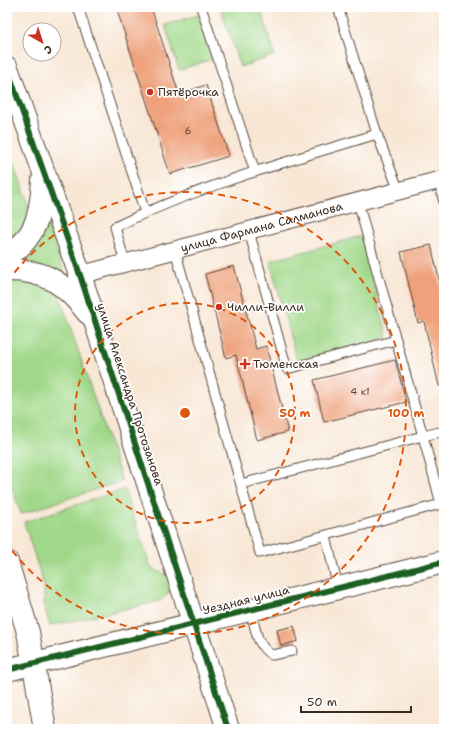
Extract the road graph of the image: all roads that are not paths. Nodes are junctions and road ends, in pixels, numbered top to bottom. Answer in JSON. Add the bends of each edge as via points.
{"nodes":[{"id":1,"x":78,"y":7,"type":"edge"},
{"id":2,"x":201,"y":7,"type":"edge"},
{"id":3,"x":338,"y":7,"type":"edge"},
{"id":4,"x":7,"y":68,"type":"edge"},
{"id":5,"x":377,"y":134,"type":"junction"},
{"id":6,"x":255,"y":172,"type":"junction"},
{"id":7,"x":44,"y":173,"type":"junction"},
{"id":8,"x":441,"y":180,"type":"edge"},
{"id":9,"x":399,"y":191,"type":"junction"},
{"id":10,"x":358,"y":202,"type":"junction"},
{"id":11,"x":444,"y":203,"type":"edge"},
{"id":12,"x":145,"y":212,"type":"junction"},
{"id":13,"x":249,"y":230,"type":"junction"},
{"id":14,"x":175,"y":250,"type":"junction"},
{"id":15,"x":7,"y":256,"type":"edge"},
{"id":16,"x":125,"y":263,"type":"junction"},
{"id":17,"x":7,"y":270,"type":"edge"},
{"id":18,"x":80,"y":275,"type":"junction"},
{"id":19,"x":94,"y":320,"type":"junction"},
{"id":20,"x":396,"y":340,"type":"junction"},
{"id":21,"x":444,"y":431,"type":"edge"},
{"id":22,"x":423,"y":436,"type":"junction"},
{"id":23,"x":241,"y":484,"type":"junction"},
{"id":24,"x":326,"y":536,"type":"junction"},
{"id":25,"x":7,"y":562,"type":"edge"},
{"id":26,"x":444,"y":562,"type":"edge"},
{"id":27,"x":338,"y":588,"type":"junction"},
{"id":28,"x":251,"y":610,"type":"junction"},
{"id":29,"x":194,"y":624,"type":"junction"},
{"id":30,"x":292,"y":651,"type":"dead end"},
{"id":31,"x":35,"y":665,"type":"junction"},
{"id":32,"x":7,"y":670,"type":"edge"},
{"id":33,"x":45,"y":729,"type":"edge"},
{"id":34,"x":228,"y":729,"type":"edge"}],
"edges":[{"from":1,"to":12,"type":"lane"},
{"from":2,"to":6,"type":"lane"},
{"from":3,"to":5,"type":"lane"},
{"from":4,"to":7,"type":"street","name":"улица Александра Протозанова"},
{"from":5,"to":6,"type":"lane"},
{"from":5,"to":9,"type":"lane"},
{"from":6,"to":12,"type":"lane"},
{"from":7,"to":15,"type":"street","via":[[42,206],[34,229],[18,249]]},
{"from":7,"to":18,"type":"street","name":"улица Александра Протозанова"},
{"from":8,"to":9,"type":"street","name":"улица Фармана Салманова"},
{"from":8,"to":11,"type":"lane"},
{"from":9,"to":10,"type":"street","name":"улица Фармана Салманова"},
{"from":10,"to":13,"type":"street","name":"улица Фармана Салманова"},
{"from":10,"to":20,"type":"lane"},
{"from":12,"to":16,"type":"lane","via":[[115,227]]},
{"from":13,"to":14,"type":"street","name":"улица Фармана Салманова"},
{"from":13,"to":20,"type":"lane","via":[[287,369]]},
{"from":14,"to":16,"type":"street","name":"улица Фармана Салманова"},
{"from":14,"to":23,"type":"lane"},
{"from":16,"to":18,"type":"street","name":"улица Фармана Салманова"},
{"from":17,"to":19,"type":"street","via":[[28,270],[56,281],[76,298]]},
{"from":18,"to":19,"type":"street","name":"улица Александра Протозанова"},
{"from":19,"to":29,"type":"street","name":"улица Александра Протозанова"},
{"from":20,"to":22,"type":"lane"},
{"from":21,"to":22,"type":"lane"},
{"from":22,"to":23,"type":"lane"},
{"from":22,"to":24,"type":"lane","via":[[441,504]]},
{"from":23,"to":24,"type":"lane","via":[[260,553]]},
{"from":24,"to":27,"type":"lane"},
{"from":25,"to":31,"type":"street"},
{"from":26,"to":27,"type":"street","name":"Уездная улица"},
{"from":27,"to":28,"type":"street","name":"Уездная улица"},
{"from":28,"to":29,"type":"street","name":"Уездная улица"},
{"from":28,"to":30,"type":"lane","via":[[262,648],[272,655]]},
{"from":29,"to":31,"type":"street","name":"Уездная улица"},
{"from":29,"to":34,"type":"street","name":"улица Александра Протозанова"},
{"from":31,"to":32,"type":"street","name":"Уездная улица"},
{"from":31,"to":33,"type":"street"}]}
